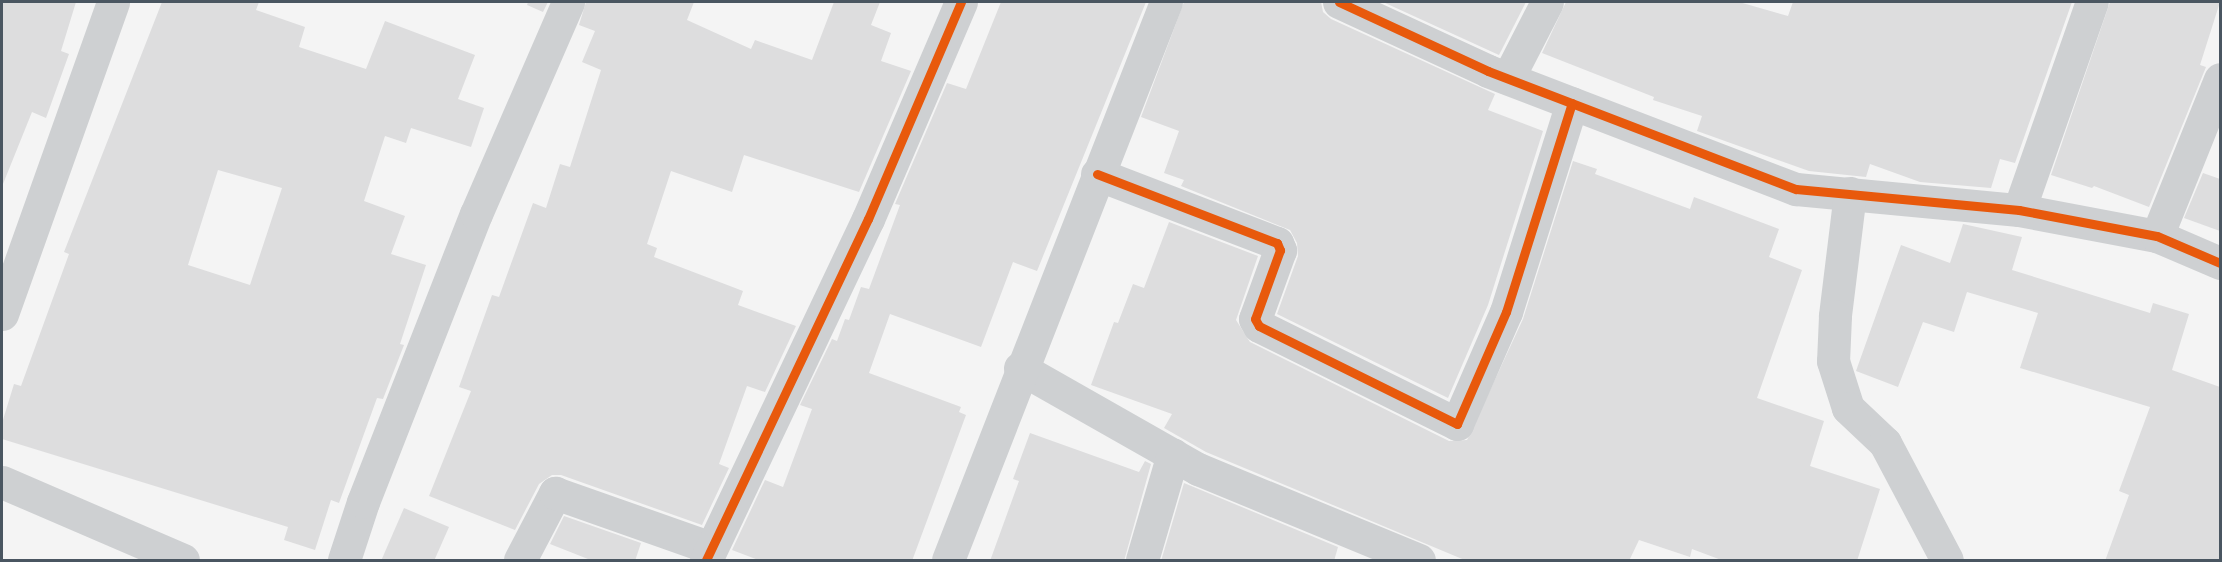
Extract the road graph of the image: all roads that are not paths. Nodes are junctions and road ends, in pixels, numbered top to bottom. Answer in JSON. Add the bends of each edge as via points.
{"nodes":[{"id":1,"x":113,"y":2,"type":"edge"},
{"id":2,"x":568,"y":2,"type":"edge"},
{"id":3,"x":961,"y":2,"type":"edge"},
{"id":4,"x":1166,"y":2,"type":"edge"},
{"id":5,"x":1339,"y":2,"type":"edge"},
{"id":6,"x":1547,"y":2,"type":"edge"},
{"id":7,"x":2092,"y":2,"type":"edge"},
{"id":8,"x":1508,"y":78,"type":"junction"},
{"id":9,"x":2220,"y":80,"type":"edge"},
{"id":10,"x":1572,"y":103,"type":"junction"},
{"id":11,"x":1097,"y":174,"type":"junction"},
{"id":12,"x":1850,"y":193,"type":"junction"},
{"id":13,"x":2019,"y":210,"type":"junction"},
{"id":14,"x":2157,"y":236,"type":"junction"},
{"id":15,"x":13,"y":246,"type":"edge"},
{"id":16,"x":2220,"y":263,"type":"edge"},
{"id":17,"x":2,"y":314,"type":"edge"},
{"id":18,"x":1020,"y":368,"type":"junction"},
{"id":19,"x":1173,"y":454,"type":"junction"},
{"id":20,"x":2,"y":482,"type":"edge"},
{"id":21,"x":708,"y":554,"type":"edge"},
{"id":22,"x":183,"y":561,"type":"edge"},
{"id":23,"x":344,"y":561,"type":"edge"},
{"id":24,"x":520,"y":561,"type":"edge"},
{"id":25,"x":948,"y":561,"type":"edge"},
{"id":26,"x":1142,"y":561,"type":"edge"},
{"id":27,"x":1419,"y":561,"type":"edge"},
{"id":28,"x":1947,"y":561,"type":"edge"}],
"edges":[{"from":1,"to":15,"type":"street"},
{"from":2,"to":23,"type":"street","via":[[476,214],[363,502]]},
{"from":3,"to":21,"type":"street","via":[[868,219]]},
{"from":4,"to":11,"type":"street"},
{"from":5,"to":8,"type":"street"},
{"from":6,"to":8,"type":"street"},
{"from":7,"to":13,"type":"street"},
{"from":8,"to":10,"type":"street"},
{"from":9,"to":14,"type":"street"},
{"from":10,"to":11,"type":"street","via":[[1506,312],[1457,424],[1259,326],[1255,320],[1280,250],[1277,243]]},
{"from":10,"to":12,"type":"street","via":[[1796,189]]},
{"from":11,"to":18,"type":"street"},
{"from":12,"to":13,"type":"street"},
{"from":12,"to":28,"type":"street","via":[[1833,361],[1848,408],[1885,443]]},
{"from":13,"to":14,"type":"street"},
{"from":14,"to":16,"type":"street"},
{"from":15,"to":17,"type":"street"},
{"from":18,"to":19,"type":"street"},
{"from":18,"to":25,"type":"street"},
{"from":19,"to":26,"type":"street"},
{"from":19,"to":27,"type":"street","via":[[1198,469]]},
{"from":20,"to":22,"type":"street"},
{"from":21,"to":24,"type":"street","via":[[555,493]]}]}
